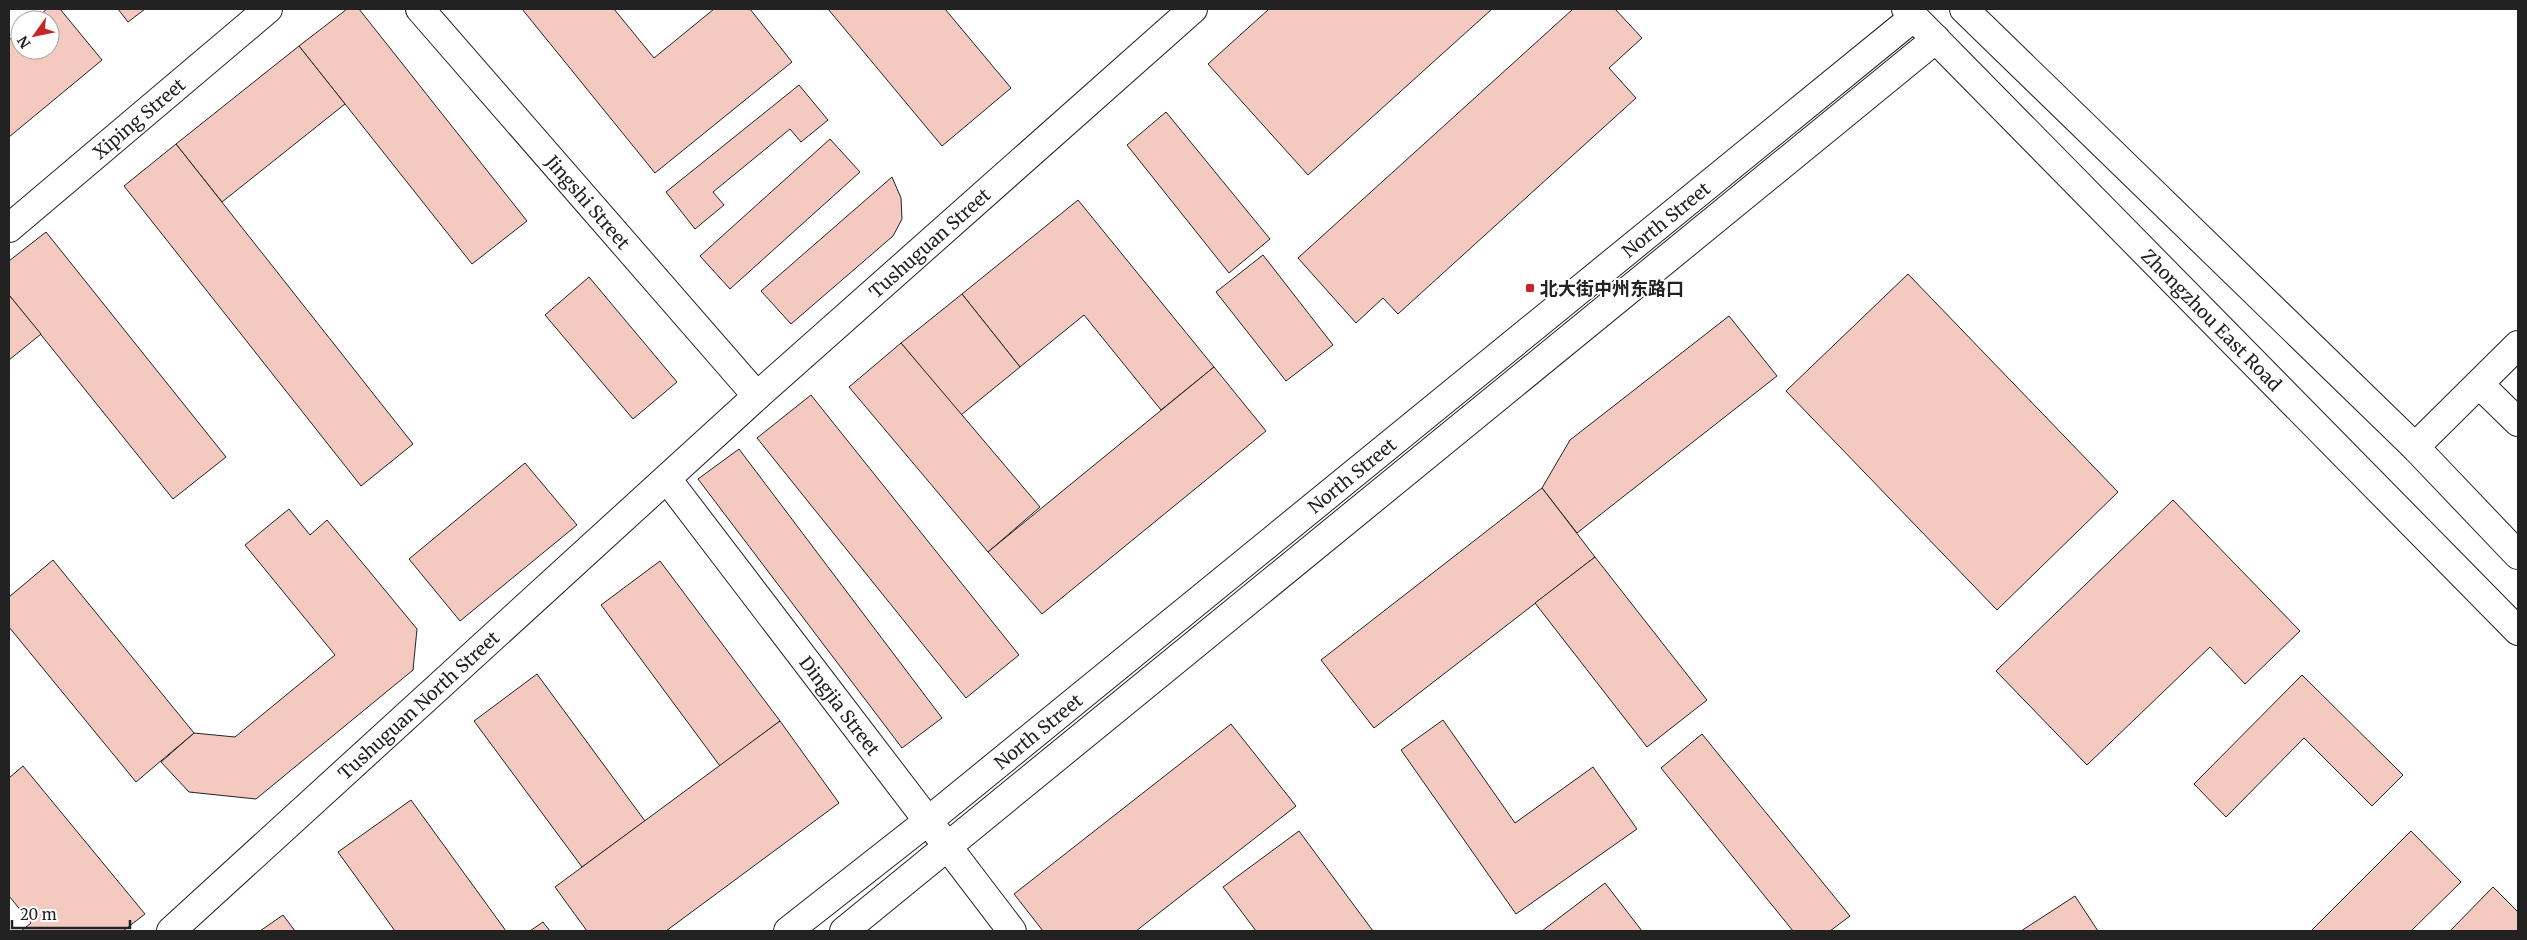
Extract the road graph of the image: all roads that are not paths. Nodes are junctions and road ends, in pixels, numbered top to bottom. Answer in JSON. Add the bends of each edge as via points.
{"nodes":[{"id":1,"x":268,"y":9,"type":"edge"},
{"id":2,"x":420,"y":9,"type":"edge"},
{"id":3,"x":1193,"y":9,"type":"edge"},
{"id":4,"x":1964,"y":9,"type":"edge"},
{"id":5,"x":1910,"y":13,"type":"edge"},
{"id":6,"x":1936,"y":39,"type":"junction"},
{"id":7,"x":9,"y":228,"type":"edge"},
{"id":8,"x":2518,"y":345,"type":"edge"},
{"id":9,"x":2479,"y":384,"type":"junction"},
{"id":10,"x":758,"y":396,"type":"junction"},
{"id":11,"x":2518,"y":422,"type":"edge"},
{"id":12,"x":2415,"y":447,"type":"junction"},
{"id":13,"x":667,"y":479,"type":"junction"},
{"id":14,"x":2518,"y":555,"type":"edge"},
{"id":15,"x":2518,"y":631,"type":"edge"},
{"id":16,"x":928,"y":820,"type":"junction"},
{"id":17,"x":949,"y":848,"type":"junction"},
{"id":18,"x":171,"y":931,"type":"edge"},
{"id":19,"x":788,"y":931,"type":"edge"},
{"id":20,"x":844,"y":931,"type":"edge"},
{"id":21,"x":1012,"y":931,"type":"edge"}],
"edges":[{"from":1,"to":7,"type":"street","name":"Xiping Street"},
{"from":2,"to":10,"type":"street","name":"Jingshi Street"},
{"from":3,"to":10,"type":"street","name":"Tushuguan Street"},
{"from":4,"to":12,"type":"street"},
{"from":5,"to":6,"type":"street","name":"Zhongzhou East Road"},
{"from":5,"to":16,"type":"street","name":"North Street"},
{"from":6,"to":15,"type":"street","name":"Zhongzhou East Road"},
{"from":6,"to":17,"type":"street","name":"North Street"},
{"from":8,"to":9,"type":"street"},
{"from":9,"to":11,"type":"street"},
{"from":9,"to":12,"type":"street"},
{"from":10,"to":13,"type":"street","name":"Tushuguan Street"},
{"from":12,"to":14,"type":"street"},
{"from":13,"to":16,"type":"street","name":"Dingjia Street"},
{"from":13,"to":18,"type":"street","name":"Tushuguan North Street"},
{"from":16,"to":17,"type":"street","name":"Dingjia Street"},
{"from":16,"to":19,"type":"street","name":"North Street"},
{"from":17,"to":20,"type":"street","name":"North Street"},
{"from":17,"to":21,"type":"street","name":"Dingjia Street"}]}
